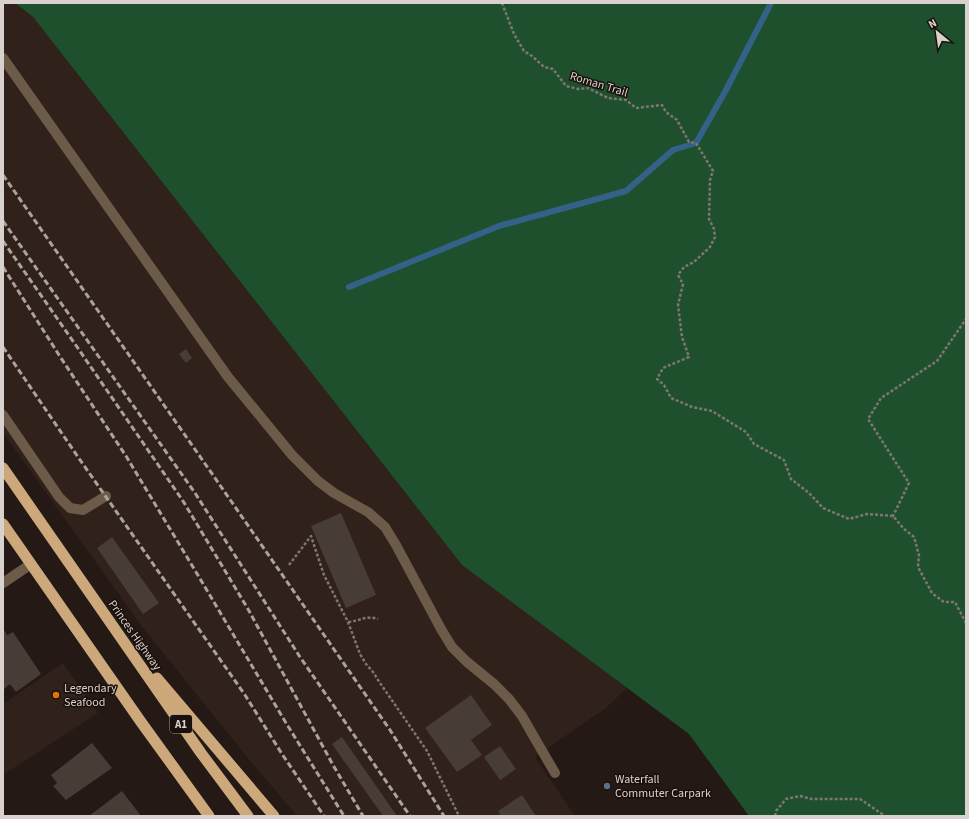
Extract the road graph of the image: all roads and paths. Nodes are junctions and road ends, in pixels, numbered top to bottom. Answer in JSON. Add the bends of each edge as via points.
{"nodes":[{"id":1,"x":502,"y":3,"type":"edge"},
{"id":2,"x":3,"y":58,"type":"edge"},
{"id":3,"x":966,"y":319,"type":"edge"},
{"id":4,"x":3,"y":416,"type":"edge"},
{"id":5,"x":3,"y":468,"type":"edge"},
{"id":6,"x":106,"y":496,"type":"dead end"},
{"id":7,"x":894,"y":516,"type":"junction"},
{"id":8,"x":3,"y":524,"type":"edge"},
{"id":9,"x":31,"y":564,"type":"junction"},
{"id":10,"x":289,"y":564,"type":"dead end"},
{"id":11,"x":3,"y":583,"type":"edge"},
{"id":12,"x":378,"y":619,"type":"dead end"},
{"id":13,"x":348,"y":622,"type":"junction"},
{"id":14,"x":966,"y":623,"type":"edge"},
{"id":15,"x":116,"y":631,"type":"junction"},
{"id":16,"x":555,"y":772,"type":"dead end"},
{"id":17,"x":209,"y":816,"type":"edge"},
{"id":18,"x":248,"y":816,"type":"edge"},
{"id":19,"x":274,"y":816,"type":"edge"},
{"id":20,"x":459,"y":816,"type":"edge"},
{"id":21,"x":775,"y":816,"type":"edge"},
{"id":22,"x":885,"y":816,"type":"edge"}],
"edges":[{"from":1,"to":7,"type":"path","name":"Roman Trail","via":[[514,34],[524,51],[544,67],[553,69],[566,86],[588,88],[608,98],[626,100],[636,108],[662,105],[666,112],[677,120],[689,142],[696,143],[713,171],[710,180],[708,219],[714,228],[715,236],[710,247],[694,262],[684,267],[678,275],[683,284],[678,305],[682,337],[689,357],[663,368],[657,379],[664,385],[671,398],[692,407],[712,411],[746,432],[754,444],[784,460],[791,479],[823,508],[849,519],[867,514]]},
{"from":2,"to":16,"type":"street","via":[[228,377],[292,455],[318,481],[368,512],[385,527],[452,647],[509,699]]},
{"from":3,"to":7,"type":"path","via":[[937,361],[881,398],[868,419],[909,483]]},
{"from":4,"to":6,"type":"street","via":[[59,497],[70,508],[82,510]]},
{"from":5,"to":15,"type":"highway","name":"Princes Highway","number":"A1"},
{"from":7,"to":14,"type":"path","via":[[914,537],[919,555],[918,567],[932,593],[944,602],[955,602]]},
{"from":8,"to":9,"type":"highway","number":"A1"},
{"from":9,"to":11,"type":"street"},
{"from":9,"to":17,"type":"highway","number":"A1"},
{"from":10,"to":13,"type":"path","via":[[311,536],[324,575]]},
{"from":12,"to":13,"type":"path","via":[[371,617]]},
{"from":13,"to":20,"type":"path","via":[[360,654],[427,751]]},
{"from":15,"to":18,"type":"highway","name":"Princes Highway","number":"A1"},
{"from":15,"to":19,"type":"highway"},
{"from":21,"to":22,"type":"path","via":[[776,811],[786,800],[800,796],[812,799],[860,799]]}]}
